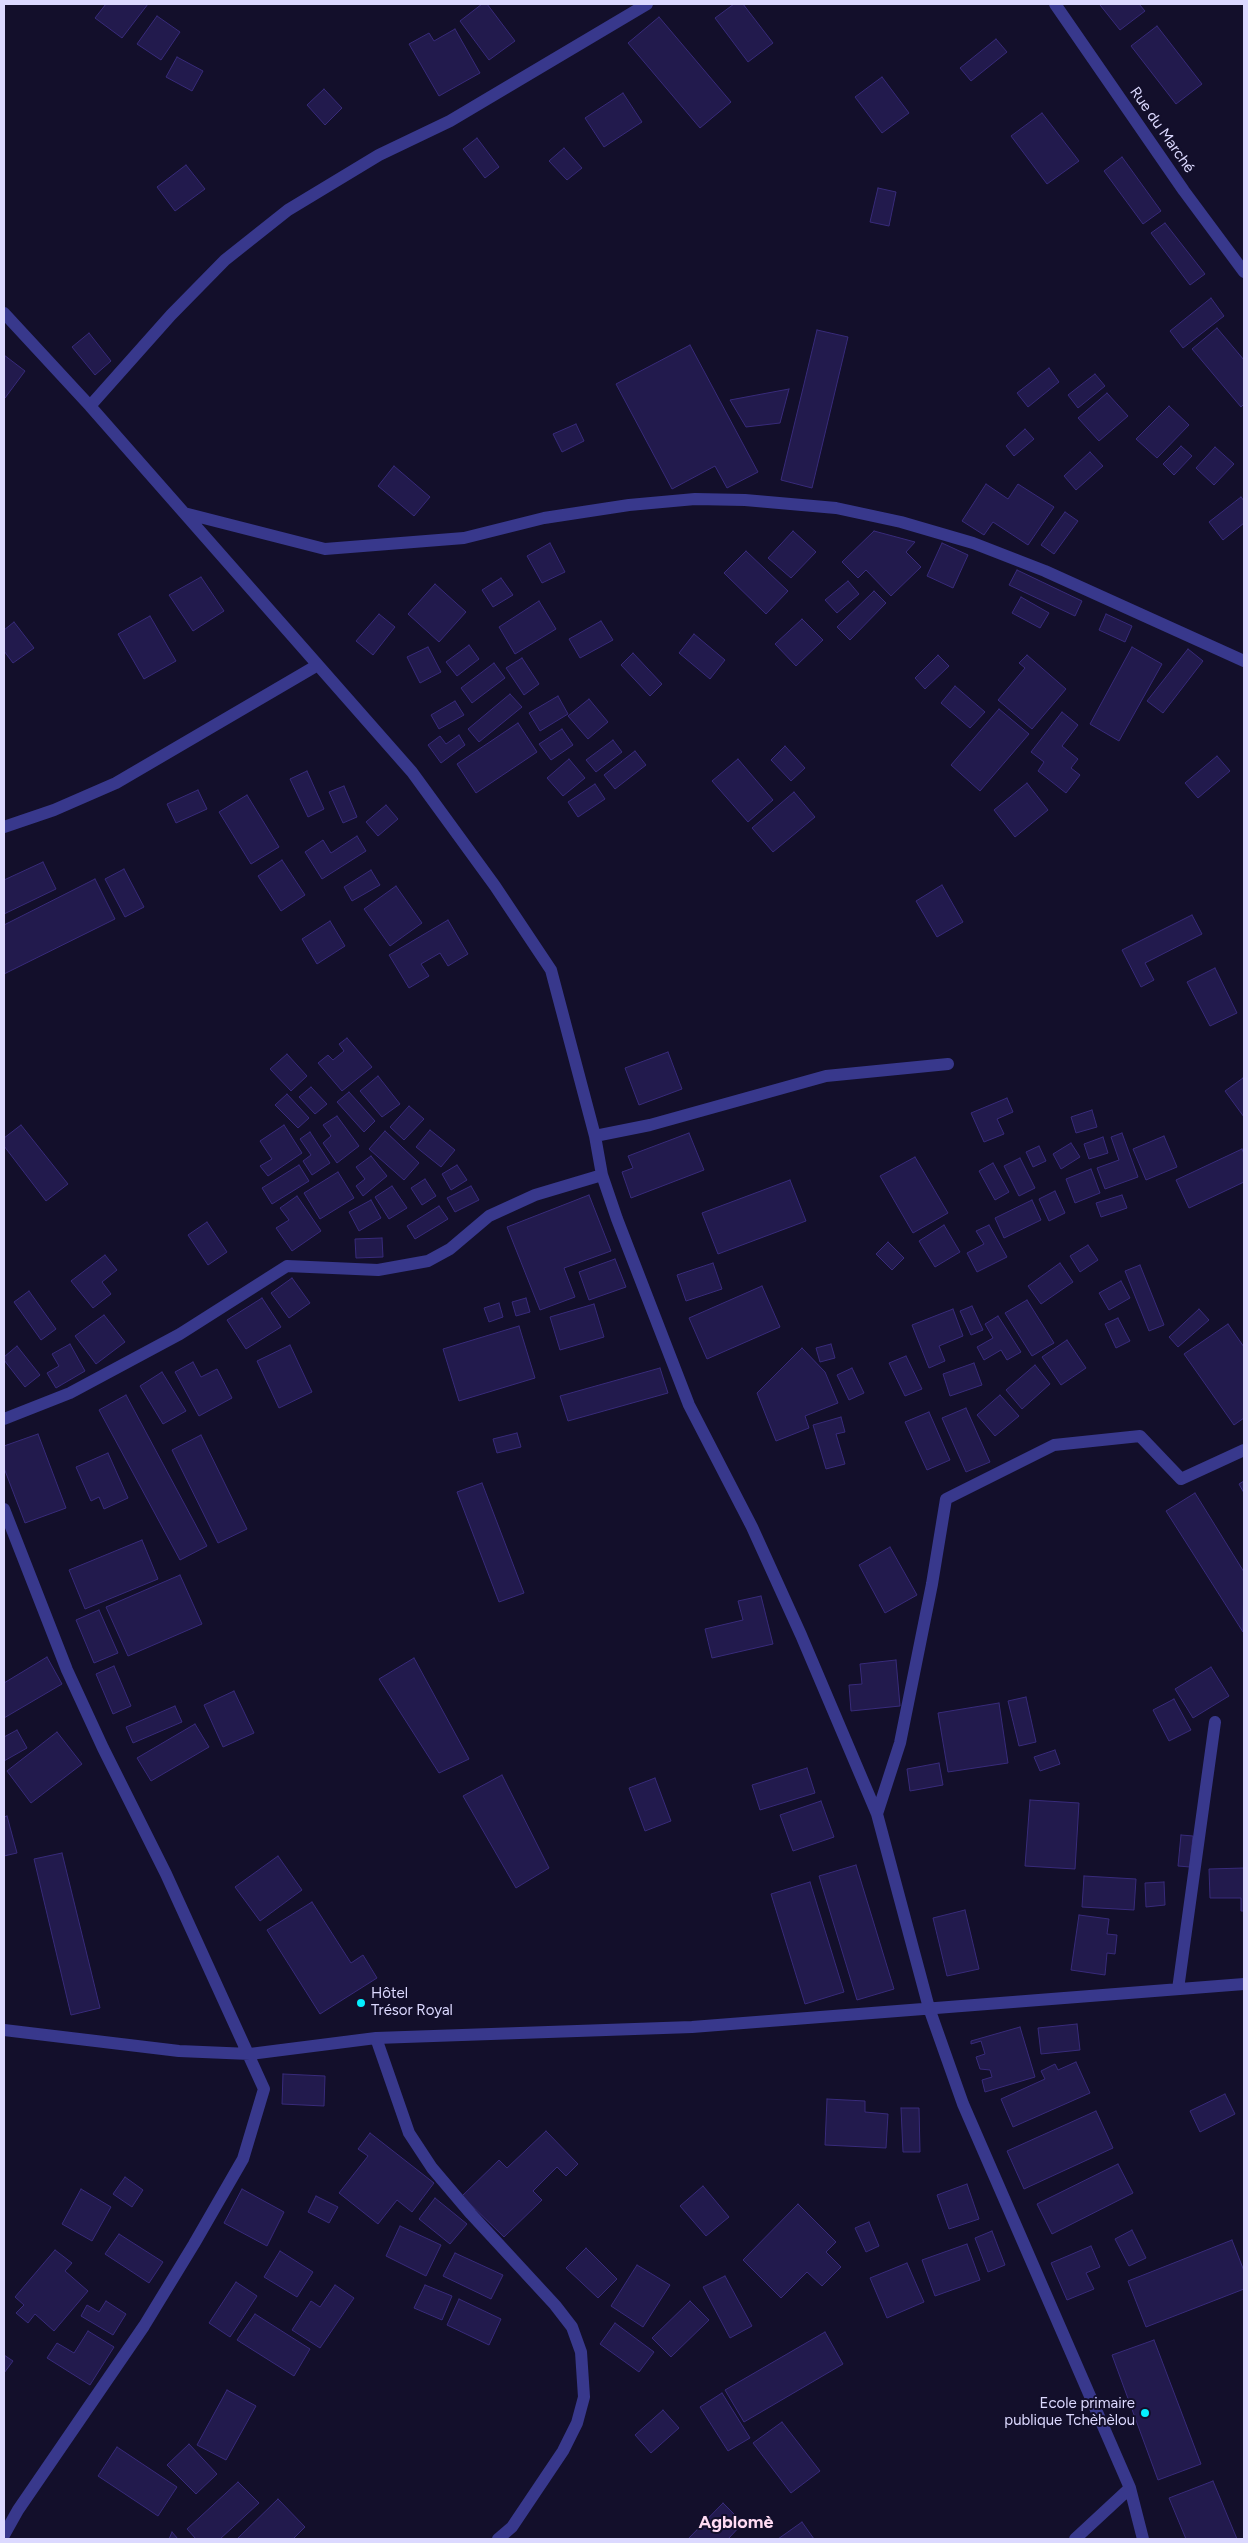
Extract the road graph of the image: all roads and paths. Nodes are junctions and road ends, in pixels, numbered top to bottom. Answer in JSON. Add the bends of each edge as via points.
{"nodes":[{"id":1,"x":646,"y":4,"type":"edge"},
{"id":2,"x":1055,"y":4,"type":"edge"},
{"id":3,"x":1244,"y":272,"type":"edge"},
{"id":4,"x":4,"y":313,"type":"edge"},
{"id":5,"x":90,"y":406,"type":"junction"},
{"id":6,"x":184,"y":512,"type":"junction"},
{"id":7,"x":1244,"y":661,"type":"edge"},
{"id":8,"x":316,"y":666,"type":"junction"},
{"id":9,"x":4,"y":826,"type":"edge"},
{"id":10,"x":948,"y":1064,"type":"dead end"},
{"id":11,"x":595,"y":1136,"type":"junction"},
{"id":12,"x":602,"y":1175,"type":"junction"},
{"id":13,"x":4,"y":1419,"type":"edge"},
{"id":14,"x":1244,"y":1450,"type":"edge"},
{"id":15,"x":4,"y":1509,"type":"edge"},
{"id":16,"x":1215,"y":1722,"type":"dead end"},
{"id":17,"x":877,"y":1814,"type":"junction"},
{"id":18,"x":1244,"y":1984,"type":"edge"},
{"id":19,"x":1178,"y":1989,"type":"junction"},
{"id":20,"x":929,"y":2008,"type":"junction"},
{"id":21,"x":4,"y":2030,"type":"edge"},
{"id":22,"x":376,"y":2038,"type":"junction"},
{"id":23,"x":250,"y":2054,"type":"junction"},
{"id":24,"x":1130,"y":2488,"type":"junction"},
{"id":25,"x":4,"y":2535,"type":"edge"},
{"id":26,"x":498,"y":2539,"type":"edge"},
{"id":27,"x":1075,"y":2539,"type":"edge"},
{"id":28,"x":1143,"y":2539,"type":"edge"}],
"edges":[{"from":1,"to":5,"type":"street","via":[[450,121],[379,154],[288,210],[225,260]]},
{"from":2,"to":3,"type":"street","name":"Rue du Marché"},
{"from":4,"to":5,"type":"street"},
{"from":5,"to":6,"type":"street"},
{"from":6,"to":7,"type":"street","via":[[324,549],[464,538],[544,518],[695,499],[836,508],[901,522],[973,543],[1045,571]]},
{"from":6,"to":8,"type":"street"},
{"from":8,"to":9,"type":"street","via":[[116,783],[54,810]]},
{"from":8,"to":11,"type":"street","via":[[412,772],[495,886],[550,970]]},
{"from":10,"to":11,"type":"street","via":[[826,1076],[650,1125]]},
{"from":11,"to":12,"type":"street"},
{"from":12,"to":13,"type":"street","via":[[535,1196],[489,1216],[450,1249],[428,1261],[378,1270],[287,1266],[180,1334],[70,1393]]},
{"from":12,"to":17,"type":"street","via":[[689,1405],[752,1527]]},
{"from":14,"to":17,"type":"street","via":[[1181,1479],[1140,1436],[1054,1445],[946,1499],[900,1743]]},
{"from":15,"to":23,"type":"street","via":[[67,1670]]},
{"from":16,"to":19,"type":"street"},
{"from":17,"to":20,"type":"street"},
{"from":18,"to":19,"type":"street"},
{"from":19,"to":20,"type":"street"},
{"from":20,"to":22,"type":"street","via":[[692,2027]]},
{"from":20,"to":24,"type":"street","via":[[963,2104]]},
{"from":21,"to":23,"type":"street","via":[[179,2050]]},
{"from":22,"to":23,"type":"street"},
{"from":22,"to":26,"type":"street","via":[[409,2132],[432,2168],[555,2304],[572,2327],[581,2352],[584,2397],[577,2423],[512,2527]]},
{"from":23,"to":25,"type":"street","via":[[264,2089],[242,2159],[144,2326]]},
{"from":24,"to":27,"type":"street"},
{"from":24,"to":28,"type":"street"}]}
